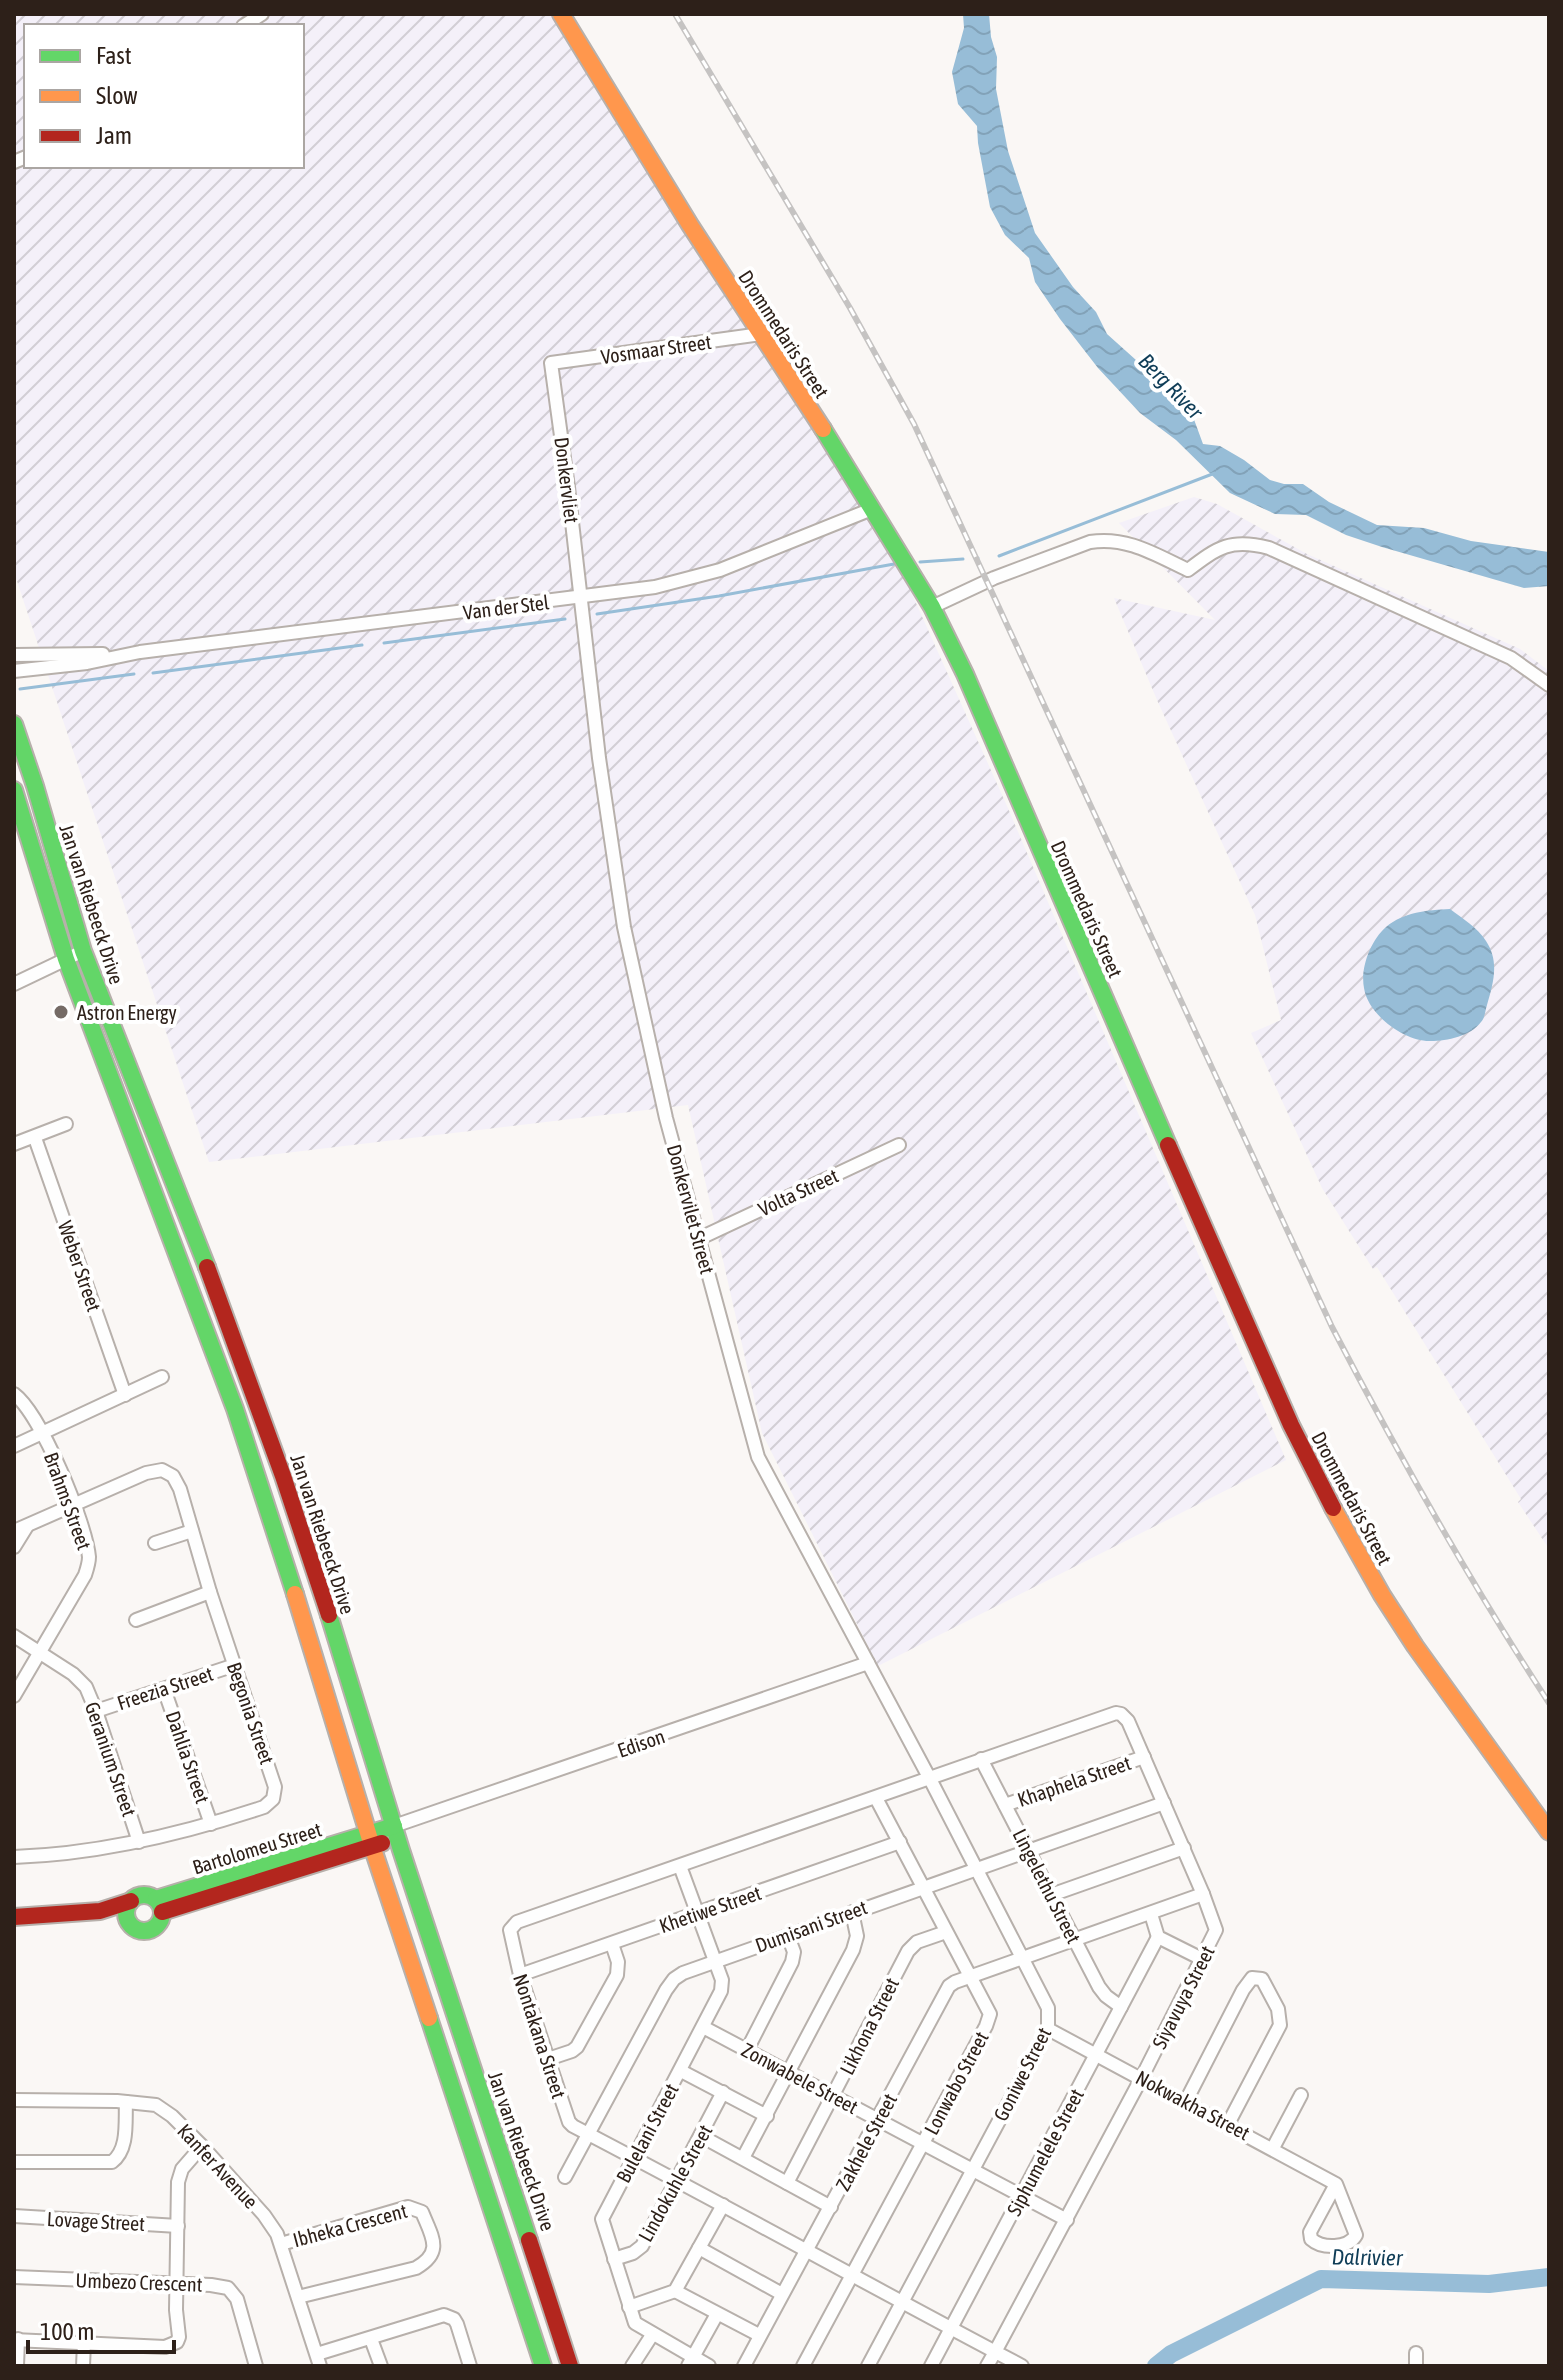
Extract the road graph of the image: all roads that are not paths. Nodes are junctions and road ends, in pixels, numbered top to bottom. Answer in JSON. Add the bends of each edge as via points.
{"nodes":[{"id":1,"x":262,"y":14,"type":"edge"},
{"id":2,"x":561,"y":14,"type":"edge"},
{"id":3,"x":242,"y":22,"type":"edge"},
{"id":4,"x":761,"y":334,"type":"junction"},
{"id":5,"x":551,"y":363,"type":"joint"},
{"id":6,"x":872,"y":509,"type":"junction"},
{"id":7,"x":581,"y":598,"type":"junction"},
{"id":8,"x":932,"y":607,"type":"junction"},
{"id":9,"x":127,"y":654,"type":"junction"},
{"id":10,"x":14,"y":655,"type":"edge"},
{"id":11,"x":14,"y":671,"type":"edge"},
{"id":12,"x":1549,"y":685,"type":"edge"},
{"id":13,"x":14,"y":724,"type":"edge"},
{"id":14,"x":14,"y":790,"type":"edge"},
{"id":15,"x":83,"y":951,"type":"junction"},
{"id":16,"x":66,"y":959,"type":"junction"},
{"id":17,"x":14,"y":984,"type":"edge"},
{"id":18,"x":66,"y":1124,"type":"dead end"},
{"id":19,"x":35,"y":1138,"type":"junction"},
{"id":20,"x":14,"y":1144,"type":"edge"},
{"id":21,"x":899,"y":1145,"type":"dead end"},
{"id":22,"x":698,"y":1239,"type":"junction"},
{"id":23,"x":162,"y":1377,"type":"dead end"},
{"id":24,"x":14,"y":1394,"type":"edge"},
{"id":25,"x":125,"y":1395,"type":"junction"},
{"id":26,"x":43,"y":1433,"type":"junction"},
{"id":27,"x":14,"y":1446,"type":"edge"},
{"id":28,"x":73,"y":1505,"type":"junction"},
{"id":29,"x":20,"y":1528,"type":"edge"},
{"id":30,"x":192,"y":1531,"type":"junction"},
{"id":31,"x":155,"y":1543,"type":"dead end"},
{"id":32,"x":14,"y":1547,"type":"edge"},
{"id":33,"x":210,"y":1592,"type":"junction"},
{"id":34,"x":136,"y":1620,"type":"dead end"},
{"id":35,"x":14,"y":1636,"type":"edge"},
{"id":36,"x":40,"y":1651,"type":"junction"},
{"id":37,"x":868,"y":1663,"type":"junction"},
{"id":38,"x":235,"y":1665,"type":"junction"},
{"id":39,"x":164,"y":1689,"type":"junction"},
{"id":40,"x":14,"y":1696,"type":"edge"},
{"id":41,"x":96,"y":1711,"type":"junction"},
{"id":42,"x":1144,"y":1757,"type":"junction"},
{"id":43,"x":981,"y":1759,"type":"junction"},
{"id":44,"x":930,"y":1779,"type":"junction"},
{"id":45,"x":876,"y":1798,"type":"junction"},
{"id":46,"x":1164,"y":1803,"type":"junction"},
{"id":47,"x":1005,"y":1805,"type":"junction"},
{"id":48,"x":211,"y":1824,"type":"junction"},
{"id":49,"x":396,"y":1832,"type":"junction"},
{"id":50,"x":1549,"y":1832,"type":"edge"},
{"id":51,"x":371,"y":1840,"type":"junction"},
{"id":52,"x":139,"y":1842,"type":"junction"},
{"id":53,"x":900,"y":1842,"type":"junction"},
{"id":54,"x":1184,"y":1848,"type":"junction"},
{"id":55,"x":1028,"y":1850,"type":"junction"},
{"id":56,"x":14,"y":1857,"type":"edge"},
{"id":57,"x":680,"y":1866,"type":"junction"},
{"id":58,"x":976,"y":1869,"type":"junction"},
{"id":59,"x":922,"y":1887,"type":"junction"},
{"id":60,"x":1203,"y":1894,"type":"junction"},
{"id":61,"x":1051,"y":1895,"type":"junction"},
{"id":62,"x":131,"y":1901,"type":"junction"},
{"id":63,"x":159,"y":1906,"type":"junction"},
{"id":64,"x":100,"y":1911,"type":"junction"},
{"id":65,"x":852,"y":1912,"type":"junction"},
{"id":66,"x":699,"y":1914,"type":"junction"},
{"id":67,"x":1151,"y":1914,"type":"junction"},
{"id":68,"x":14,"y":1917,"type":"edge"},
{"id":69,"x":132,"y":1926,"type":"junction"},
{"id":70,"x":946,"y":1932,"type":"junction"},
{"id":71,"x":788,"y":1936,"type":"junction"},
{"id":72,"x":1158,"y":1937,"type":"junction"},
{"id":73,"x":1074,"y":1940,"type":"junction"},
{"id":74,"x":612,"y":1944,"type":"junction"},
{"id":75,"x":1023,"y":1959,"type":"junction"},
{"id":76,"x":1202,"y":1959,"type":"junction"},
{"id":77,"x":715,"y":1960,"type":"junction"},
{"id":78,"x":520,"y":1975,"type":"junction"},
{"id":79,"x":971,"y":1977,"type":"junction"},
{"id":80,"x":1121,"y":2007,"type":"junction"},
{"id":81,"x":703,"y":2027,"type":"junction"},
{"id":82,"x":1048,"y":2029,"type":"junction"},
{"id":83,"x":747,"y":2050,"type":"junction"},
{"id":84,"x":1098,"y":2053,"type":"junction"},
{"id":85,"x":548,"y":2059,"type":"junction"},
{"id":86,"x":681,"y":2071,"type":"junction"},
{"id":87,"x":790,"y":2073,"type":"junction"},
{"id":88,"x":1142,"y":2077,"type":"junction"},
{"id":89,"x":723,"y":2092,"type":"junction"},
{"id":90,"x":1301,"y":2095,"type":"dead end"},
{"id":91,"x":834,"y":2096,"type":"junction"},
{"id":92,"x":14,"y":2100,"type":"edge"},
{"id":93,"x":1186,"y":2101,"type":"junction"},
{"id":94,"x":126,"y":2102,"type":"junction"},
{"id":95,"x":767,"y":2116,"type":"junction"},
{"id":96,"x":878,"y":2120,"type":"junction"},
{"id":97,"x":1228,"y":2124,"type":"junction"},
{"id":98,"x":589,"y":2134,"type":"junction"},
{"id":99,"x":701,"y":2136,"type":"junction"},
{"id":100,"x":923,"y":2144,"type":"junction"},
{"id":101,"x":202,"y":2146,"type":"junction"},
{"id":102,"x":1273,"y":2148,"type":"junction"},
{"id":103,"x":635,"y":2157,"type":"junction"},
{"id":104,"x":743,"y":2158,"type":"junction"},
{"id":105,"x":14,"y":2162,"type":"edge"},
{"id":106,"x":972,"y":2171,"type":"junction"},
{"id":107,"x":565,"y":2177,"type":"dead end"},
{"id":108,"x":678,"y":2180,"type":"junction"},
{"id":109,"x":787,"y":2183,"type":"junction"},
{"id":110,"x":1336,"y":2184,"type":"junction"},
{"id":111,"x":1022,"y":2196,"type":"junction"},
{"id":112,"x":723,"y":2205,"type":"junction"},
{"id":113,"x":831,"y":2207,"type":"junction"},
{"id":114,"x":14,"y":2216,"type":"edge"},
{"id":115,"x":1067,"y":2220,"type":"junction"},
{"id":116,"x":178,"y":2226,"type":"junction"},
{"id":117,"x":281,"y":2244,"type":"junction"},
{"id":118,"x":699,"y":2248,"type":"junction"},
{"id":119,"x":806,"y":2251,"type":"junction"},
{"id":120,"x":614,"y":2259,"type":"junction"},
{"id":121,"x":852,"y":2275,"type":"junction"},
{"id":122,"x":14,"y":2277,"type":"edge"},
{"id":123,"x":177,"y":2284,"type":"junction"},
{"id":124,"x":675,"y":2291,"type":"junction"},
{"id":125,"x":782,"y":2294,"type":"junction"},
{"id":126,"x":298,"y":2297,"type":"junction"},
{"id":127,"x":904,"y":2301,"type":"junction"},
{"id":128,"x":629,"y":2307,"type":"junction"},
{"id":129,"x":717,"y":2314,"type":"junction"},
{"id":130,"x":951,"y":2328,"type":"junction"},
{"id":131,"x":652,"y":2335,"type":"junction"},
{"id":132,"x":759,"y":2335,"type":"junction"},
{"id":133,"x":371,"y":2339,"type":"junction"},
{"id":134,"x":16,"y":2340,"type":"edge"},
{"id":135,"x":84,"y":2343,"type":"junction"},
{"id":136,"x":995,"y":2352,"type":"junction"},
{"id":137,"x":318,"y":2360,"type":"edge"},
{"id":138,"x":691,"y":2362,"type":"edge"},
{"id":139,"x":17,"y":2366,"type":"edge"},
{"id":140,"x":83,"y":2366,"type":"edge"},
{"id":141,"x":256,"y":2366,"type":"edge"},
{"id":142,"x":381,"y":2366,"type":"edge"},
{"id":143,"x":470,"y":2366,"type":"edge"},
{"id":144,"x":543,"y":2366,"type":"edge"},
{"id":145,"x":570,"y":2366,"type":"edge"},
{"id":146,"x":632,"y":2366,"type":"edge"},
{"id":147,"x":709,"y":2366,"type":"edge"},
{"id":148,"x":744,"y":2366,"type":"edge"},
{"id":149,"x":803,"y":2366,"type":"edge"},
{"id":150,"x":868,"y":2366,"type":"edge"},
{"id":151,"x":931,"y":2366,"type":"edge"},
{"id":152,"x":987,"y":2366,"type":"edge"},
{"id":153,"x":1022,"y":2366,"type":"edge"}],
"edges":[{"from":1,"to":3,"type":"street"},
{"from":2,"to":4,"type":"main road","name":"Drommedaris Street"},
{"from":4,"to":5,"type":"street","name":"Vosmaar Street"},
{"from":4,"to":6,"type":"main road","name":"Drommedaris Street"},
{"from":5,"to":7,"type":"street","name":"Donkervliet"},
{"from":6,"to":7,"type":"street","name":"Van der Stel","via":[[688,580]]},
{"from":6,"to":8,"type":"main road","name":"Drommedaris Street"},
{"from":7,"to":9,"type":"street","name":"Van der Stel"},
{"from":7,"to":22,"type":"street","name":"Donkervilet Street","via":[[624,927]]},
{"from":8,"to":12,"type":"street","via":[[1090,542],[1136,546],[1188,570],[1239,542],[1269,548],[1511,658]]},
{"from":8,"to":50,"type":"main road","name":"Drommedaris Street","via":[[1314,1474],[1390,1608]]},
{"from":9,"to":10,"type":"street","name":"Van der Stel"},
{"from":9,"to":11,"type":"street","name":"Van der Stel"},
{"from":13,"to":15,"type":"main road","name":"Jan van Riebeeck Drive"},
{"from":14,"to":16,"type":"main road","name":"Jan van Riebeeck Drive"},
{"from":15,"to":16,"type":"street"},
{"from":15,"to":49,"type":"main road","name":"Jan van Riebeeck Drive","via":[[253,1389]]},
{"from":16,"to":17,"type":"street"},
{"from":16,"to":51,"type":"main road","name":"Jan van Riebeeck Drive","via":[[220,1365]]},
{"from":18,"to":19,"type":"street"},
{"from":19,"to":20,"type":"street"},
{"from":19,"to":25,"type":"street","name":"Weber Street"},
{"from":21,"to":22,"type":"street","name":"Volta Street"},
{"from":22,"to":37,"type":"street","name":"Donkervilet Street","via":[[758,1457]]},
{"from":23,"to":25,"type":"street"},
{"from":24,"to":26,"type":"street","name":"Brahms Street"},
{"from":25,"to":26,"type":"street"},
{"from":26,"to":27,"type":"street"},
{"from":26,"to":28,"type":"street","name":"Brahms Street"},
{"from":28,"to":29,"type":"street"},
{"from":28,"to":30,"type":"street","name":"Begonia Street","via":[[162,1470],[176,1480]]},
{"from":28,"to":36,"type":"street","name":"Brahms Street","via":[[88,1565]]},
{"from":29,"to":32,"type":"street"},
{"from":30,"to":31,"type":"street"},
{"from":30,"to":33,"type":"street","name":"Begonia Street"},
{"from":33,"to":34,"type":"street"},
{"from":33,"to":38,"type":"street","name":"Begonia Street"},
{"from":35,"to":36,"type":"street","name":"Geranium Street"},
{"from":36,"to":40,"type":"street","name":"Brahms Street"},
{"from":36,"to":41,"type":"street","name":"Geranium Street","via":[[81,1680]]},
{"from":37,"to":44,"type":"street","name":"Donkervilet Street"},
{"from":37,"to":49,"type":"street","name":"Edison","via":[[413,1820]]},
{"from":38,"to":39,"type":"street","name":"Freezia Street"},
{"from":38,"to":48,"type":"street","name":"Begonia Street","via":[[274,1793],[264,1807]]},
{"from":39,"to":41,"type":"street","name":"Freezia Street"},
{"from":39,"to":48,"type":"street","name":"Dahlia Street"},
{"from":41,"to":52,"type":"street","name":"Geranium Street"},
{"from":42,"to":43,"type":"street","name":"Siyavuya Street","via":[[1128,1721],[1116,1713]]},
{"from":42,"to":46,"type":"street","name":"Siyavuya Street"},
{"from":42,"to":47,"type":"street","name":"Khaphela Street"},
{"from":43,"to":44,"type":"street","name":"Siyavuya Street"},
{"from":43,"to":47,"type":"street","name":"Lingelethu Street"},
{"from":44,"to":45,"type":"street","name":"Nontakana Street"},
{"from":44,"to":58,"type":"street","name":"Goniwe Street"},
{"from":45,"to":53,"type":"street","name":"Lonwabo Street"},
{"from":45,"to":57,"type":"street","name":"Nontakana Street"},
{"from":46,"to":54,"type":"street","name":"Siyavuya Street"},
{"from":46,"to":55,"type":"street","name":"Dumisani Street"},
{"from":47,"to":55,"type":"street","name":"Lingelethu Street"},
{"from":48,"to":52,"type":"street","name":"Begonia Street"},
{"from":49,"to":51,"type":"main road","name":"Bartolomeu Street"},
{"from":49,"to":145,"type":"main road","name":"Jan van Riebeeck Drive"},
{"from":51,"to":63,"type":"main road","name":"Bartolomeu Street"},
{"from":51,"to":144,"type":"main road","name":"Jan van Riebeeck Drive"},
{"from":52,"to":56,"type":"street","name":"Begonia Street"},
{"from":53,"to":59,"type":"street","name":"Lonwabo Street"},
{"from":53,"to":66,"type":"street","name":"Khetiwe Street"},
{"from":54,"to":60,"type":"street","name":"Siyavuya Street"},
{"from":54,"to":61,"type":"street"},
{"from":55,"to":58,"type":"street","name":"Dumisani Street"},
{"from":55,"to":61,"type":"street","name":"Lingelethu Street"},
{"from":57,"to":66,"type":"street","name":"Bulelani Street"},
{"from":57,"to":78,"type":"street","name":"Nontakana Street","via":[[517,1922],[509,1935]]},
{"from":58,"to":59,"type":"street","name":"Dumisani Street"},
{"from":58,"to":75,"type":"street","name":"Goniwe Street"},
{"from":59,"to":65,"type":"street","name":"Dumisani Street"},
{"from":59,"to":70,"type":"street","name":"Lonwabo Street"},
{"from":60,"to":67,"type":"street"},
{"from":60,"to":76,"type":"street","name":"Siyavuya Street","via":[[1216,1930]]},
{"from":61,"to":73,"type":"street","name":"Lingelethu Street"},
{"from":62,"to":63,"type":"main road","name":"Bartolomeu Street","via":[[143,1895]]},
{"from":62,"to":64,"type":"main road","name":"Bartolomeu Street"},
{"from":62,"to":69,"type":"main road","via":[[126,1913]]},
{"from":63,"to":69,"type":"main road","name":"Bartolomeu Street","via":[[161,1919],[151,1929]]},
{"from":64,"to":68,"type":"main road","name":"Bartolomeu Street"},
{"from":64,"to":69,"type":"main road","name":"Bartolomeu Street"},
{"from":65,"to":71,"type":"street","name":"Dumisani Street"},
{"from":65,"to":87,"type":"street","via":[[856,1943]]},
{"from":66,"to":74,"type":"street","name":"Khetiwe Street"},
{"from":66,"to":77,"type":"street","name":"Bulelani Street"},
{"from":67,"to":72,"type":"street"},
{"from":67,"to":73,"type":"street"},
{"from":70,"to":79,"type":"street","name":"Lonwabo Street"},
{"from":70,"to":91,"type":"street","name":"Likhona Street","via":[[917,1942],[908,1951]]},
{"from":71,"to":77,"type":"street","name":"Dumisani Street"},
{"from":71,"to":83,"type":"street","via":[[792,1962]]},
{"from":72,"to":76,"type":"street"},
{"from":72,"to":80,"type":"street","name":"Siphumelele Street"},
{"from":73,"to":75,"type":"street"},
{"from":73,"to":80,"type":"street","name":"Lingelethu Street","via":[[1099,1987]]},
{"from":74,"to":78,"type":"street","name":"Khetiwe Street"},
{"from":74,"to":85,"type":"street","via":[[618,1969],[577,2047]]},
{"from":75,"to":79,"type":"street","name":"Zakhele Street"},
{"from":75,"to":82,"type":"street","name":"Goniwe Street","via":[[1045,1998]]},
{"from":76,"to":88,"type":"street","name":"Siyavuya Street"},
{"from":77,"to":81,"type":"street","name":"Bulelani Street","via":[[722,1986]]},
{"from":77,"to":98,"type":"street","name":"Dumisani Street","via":[[674,1979]]},
{"from":78,"to":85,"type":"street","name":"Nontakana Street"},
{"from":79,"to":96,"type":"street","name":"Zakhele Street","via":[[945,1992]]},
{"from":79,"to":100,"type":"street","name":"Lonwabo Street","via":[[989,2008],[989,2020]]},
{"from":80,"to":84,"type":"street","name":"Siphumelele Street"},
{"from":81,"to":83,"type":"street","name":"Zonwabele Street"},
{"from":81,"to":86,"type":"street","name":"Bulelani Street"},
{"from":82,"to":84,"type":"street","name":"Nokwakha Street"},
{"from":82,"to":106,"type":"street","name":"Goniwe Street"},
{"from":83,"to":87,"type":"street","name":"Zonwabele Street"},
{"from":84,"to":88,"type":"street","name":"Nokwakha Street"},
{"from":84,"to":111,"type":"street","name":"Siphumelele Street"},
{"from":85,"to":98,"type":"street","name":"Nontakana Street","via":[[566,2117]]},
{"from":86,"to":89,"type":"street"},
{"from":86,"to":103,"type":"street","name":"Bulelani Street"},
{"from":87,"to":91,"type":"street","name":"Zonwabele Street"},
{"from":87,"to":95,"type":"street"},
{"from":88,"to":93,"type":"street","name":"Nokwakha Street"},
{"from":88,"to":115,"type":"street","name":"Siyavuya Street"},
{"from":89,"to":95,"type":"street"},
{"from":89,"to":99,"type":"street","name":"Lindokuhle Street"},
{"from":90,"to":102,"type":"street"},
{"from":91,"to":96,"type":"street","name":"Zonwabele Street"},
{"from":91,"to":109,"type":"street","name":"Likhona Street"},
{"from":92,"to":94,"type":"street","name":"Kanfer Avenue"},
{"from":93,"to":97,"type":"street","name":"Nokwakha Street"},
{"from":93,"to":97,"type":"street","via":[[1243,1990],[1252,1978],[1262,1979],[1280,2025]]},
{"from":94,"to":101,"type":"street","name":"Kanfer Avenue","via":[[164,2110]]},
{"from":94,"to":105,"type":"street","via":[[122,2151],[112,2162]]},
{"from":95,"to":104,"type":"street"},
{"from":96,"to":100,"type":"street","name":"Zonwabele Street"},
{"from":96,"to":113,"type":"street","name":"Zakhele Street"},
{"from":97,"to":102,"type":"street","name":"Nokwakha Street"},
{"from":98,"to":103,"type":"street","name":"Nontakana Street"},
{"from":98,"to":107,"type":"street","name":"Dumisani Street"},
{"from":99,"to":104,"type":"street"},
{"from":99,"to":108,"type":"street","name":"Lindokuhle Street"},
{"from":100,"to":106,"type":"street","name":"Zonwabele Street"},
{"from":100,"to":121,"type":"street","name":"Lonwabo Street"},
{"from":101,"to":116,"type":"street","via":[[180,2175]]},
{"from":101,"to":117,"type":"street","name":"Kanfer Avenue","via":[[264,2215]]},
{"from":102,"to":110,"type":"street","name":"Nokwakha Street"},
{"from":103,"to":108,"type":"street","name":"Nontakana Street"},
{"from":103,"to":120,"type":"street","name":"Bulelani Street","via":[[602,2219]]},
{"from":104,"to":109,"type":"street"},
{"from":106,"to":111,"type":"street","name":"Zonwabele Street"},
{"from":106,"to":127,"type":"street","name":"Goniwe Street"},
{"from":108,"to":112,"type":"street","name":"Nontakana Street"},
{"from":108,"to":120,"type":"street","name":"Lindokuhle Street","via":[[642,2246]]},
{"from":109,"to":113,"type":"street"},
{"from":110,"to":110,"type":"street","via":[[1356,2235],[1346,2245],[1320,2245],[1310,2232]]},
{"from":111,"to":115,"type":"street","name":"Zonwabele Street"},
{"from":111,"to":130,"type":"street","name":"Siphumelele Street"},
{"from":112,"to":118,"type":"street"},
{"from":112,"to":119,"type":"street","name":"Nontakana Street"},
{"from":113,"to":119,"type":"street","name":"Zakhele Street"},
{"from":114,"to":116,"type":"street","name":"Lovage Street"},
{"from":115,"to":136,"type":"street","name":"Siyavuya Street"},
{"from":116,"to":123,"type":"street"},
{"from":117,"to":126,"type":"street","name":"Kanfer Avenue"},
{"from":117,"to":126,"type":"street","name":"Ibheka Crescent","via":[[408,2207],[422,2212],[432,2237],[429,2261],[416,2268]]},
{"from":118,"to":124,"type":"street"},
{"from":118,"to":125,"type":"street"},
{"from":119,"to":121,"type":"street","name":"Nontakana Street"},
{"from":119,"to":125,"type":"street","name":"Zakhele Street"},
{"from":120,"to":128,"type":"street","name":"Bulelani Street"},
{"from":121,"to":127,"type":"street","name":"Nontakana Street"},
{"from":121,"to":149,"type":"street","name":"Lonwabo Street"},
{"from":122,"to":123,"type":"street","name":"Umbezo Crescent"},
{"from":123,"to":135,"type":"street","via":[[179,2337],[172,2346]]},
{"from":123,"to":141,"type":"street","name":"Umbezo Crescent","via":[[221,2286],[233,2293]]},
{"from":124,"to":128,"type":"street"},
{"from":124,"to":129,"type":"street"},
{"from":125,"to":132,"type":"street","name":"Zakhele Street"},
{"from":126,"to":137,"type":"street","name":"Kanfer Avenue"},
{"from":127,"to":130,"type":"street","name":"Nontakana Street"},
{"from":127,"to":150,"type":"street","name":"Goniwe Street"},
{"from":128,"to":131,"type":"street","name":"Bulelani Street","via":[[635,2323]]},
{"from":129,"to":132,"type":"street"},
{"from":129,"to":138,"type":"street"},
{"from":130,"to":136,"type":"street","name":"Nontakana Street"},
{"from":130,"to":151,"type":"street","name":"Siphumelele Street"},
{"from":131,"to":138,"type":"street","name":"Bulelani Street"},
{"from":131,"to":146,"type":"street"},
{"from":132,"to":148,"type":"street","name":"Zakhele Street"},
{"from":133,"to":137,"type":"street"},
{"from":133,"to":142,"type":"street"},
{"from":133,"to":143,"type":"street","via":[[444,2315],[457,2324]]},
{"from":134,"to":135,"type":"street"},
{"from":134,"to":139,"type":"street"},
{"from":135,"to":140,"type":"street"},
{"from":136,"to":152,"type":"street","name":"Siyavuya Street"},
{"from":136,"to":153,"type":"street","name":"Nontakana Street"},
{"from":138,"to":147,"type":"street","name":"Bulelani Street"}]}
